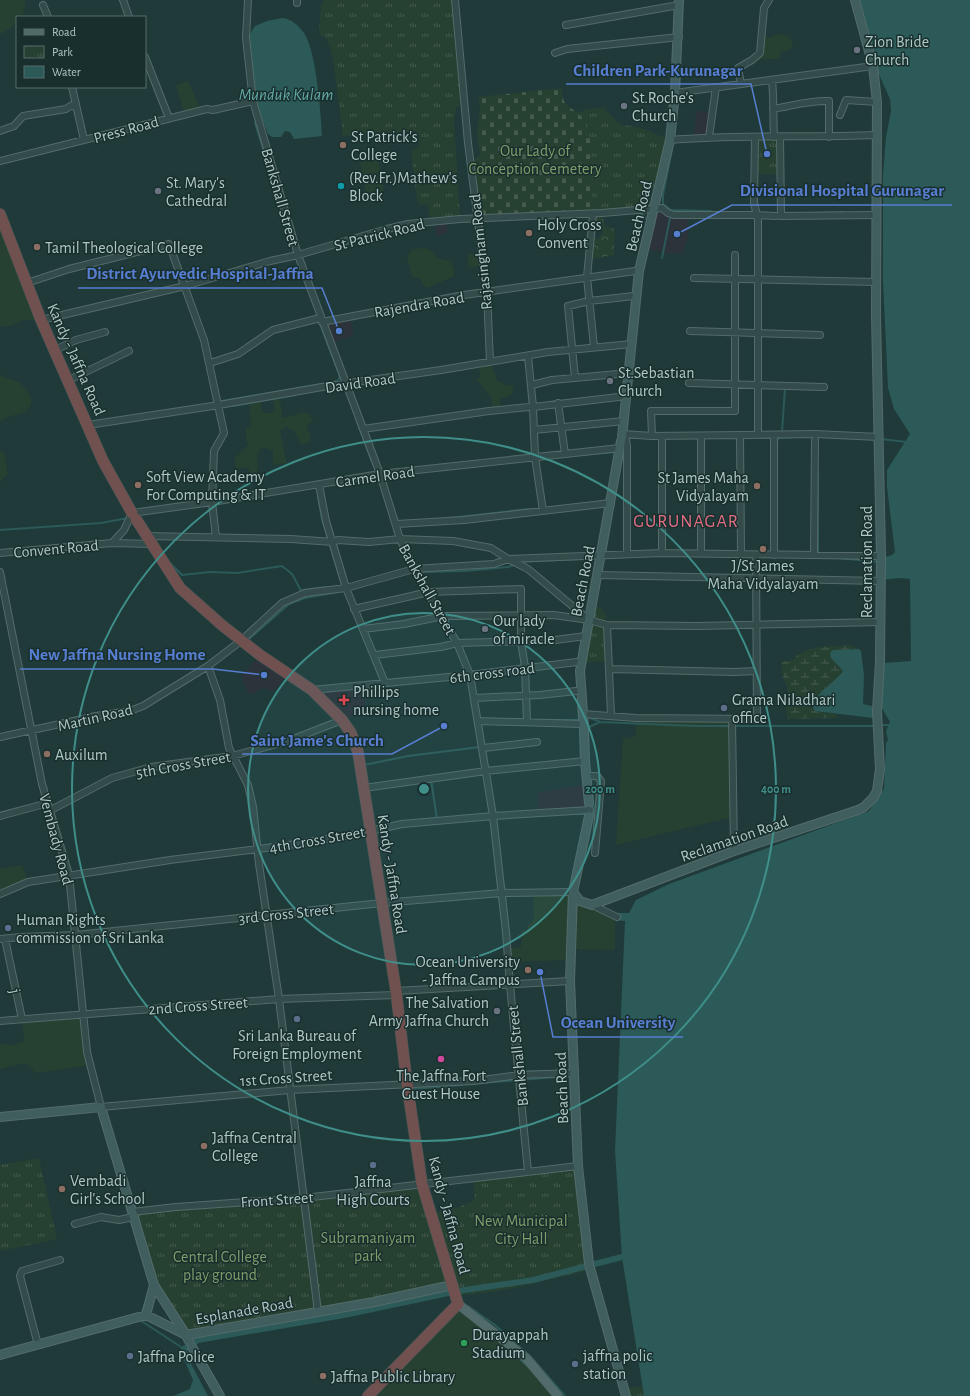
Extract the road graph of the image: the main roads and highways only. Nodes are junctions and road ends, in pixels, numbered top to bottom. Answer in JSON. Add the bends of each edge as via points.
{"nodes":[{"id":1,"x":855,"y":0,"type":"edge"},
{"id":2,"x":679,"y":2,"type":"edge"},
{"id":3,"x":0,"y":218,"type":"edge"},
{"id":4,"x":573,"y":892,"type":"junction"},
{"id":5,"x":101,"y":1107,"type":"joint"},
{"id":6,"x":0,"y":1117,"type":"edge"},
{"id":7,"x":154,"y":1285,"type":"junction"},
{"id":8,"x":452,"y":1285,"type":"junction"},
{"id":9,"x":458,"y":1304,"type":"junction"},
{"id":10,"x":142,"y":1317,"type":"junction"},
{"id":11,"x":189,"y":1341,"type":"junction"},
{"id":12,"x":0,"y":1355,"type":"edge"},
{"id":13,"x":220,"y":1396,"type":"edge"},
{"id":14,"x":368,"y":1396,"type":"edge"},
{"id":15,"x":558,"y":1396,"type":"edge"},
{"id":16,"x":626,"y":1396,"type":"edge"}],
"edges":[{"from":1,"to":4,"type":"main road","name":"Reclamation Road","via":[[873,66],[877,102],[875,215],[881,556],[877,699],[880,769],[877,791],[869,803],[848,814],[734,851],[592,905],[580,901]]},
{"from":2,"to":4,"type":"main road","name":"Beach Road","via":[[679,37],[670,140],[639,271],[624,421],[580,671],[578,690],[583,714],[589,809]]},
{"from":3,"to":8,"type":"highway","name":"Kandy - Jaffna Road","via":[[41,320],[103,461],[134,516],[180,588],[260,655],[312,690],[342,720],[351,733],[356,745],[364,788],[422,1184]]},
{"from":4,"to":16,"type":"main road","name":"Beach Road","via":[[570,982],[578,1166],[589,1266]]},
{"from":5,"to":6,"type":"main road","name":"1st Cross Street"},
{"from":5,"to":7,"type":"main road","name":"Esplanade Road"},
{"from":7,"to":10,"type":"main road"},
{"from":7,"to":11,"type":"main road","name":"Esplanade Road"},
{"from":8,"to":9,"type":"highway","name":"Kandy - Jaffna Road"},
{"from":8,"to":11,"type":"main road","name":"Esplanade Road"},
{"from":9,"to":14,"type":"highway"},
{"from":9,"to":15,"type":"main road","via":[[526,1358]]},
{"from":10,"to":11,"type":"main road"},
{"from":10,"to":12,"type":"main road"},
{"from":11,"to":13,"type":"main road"}]}
